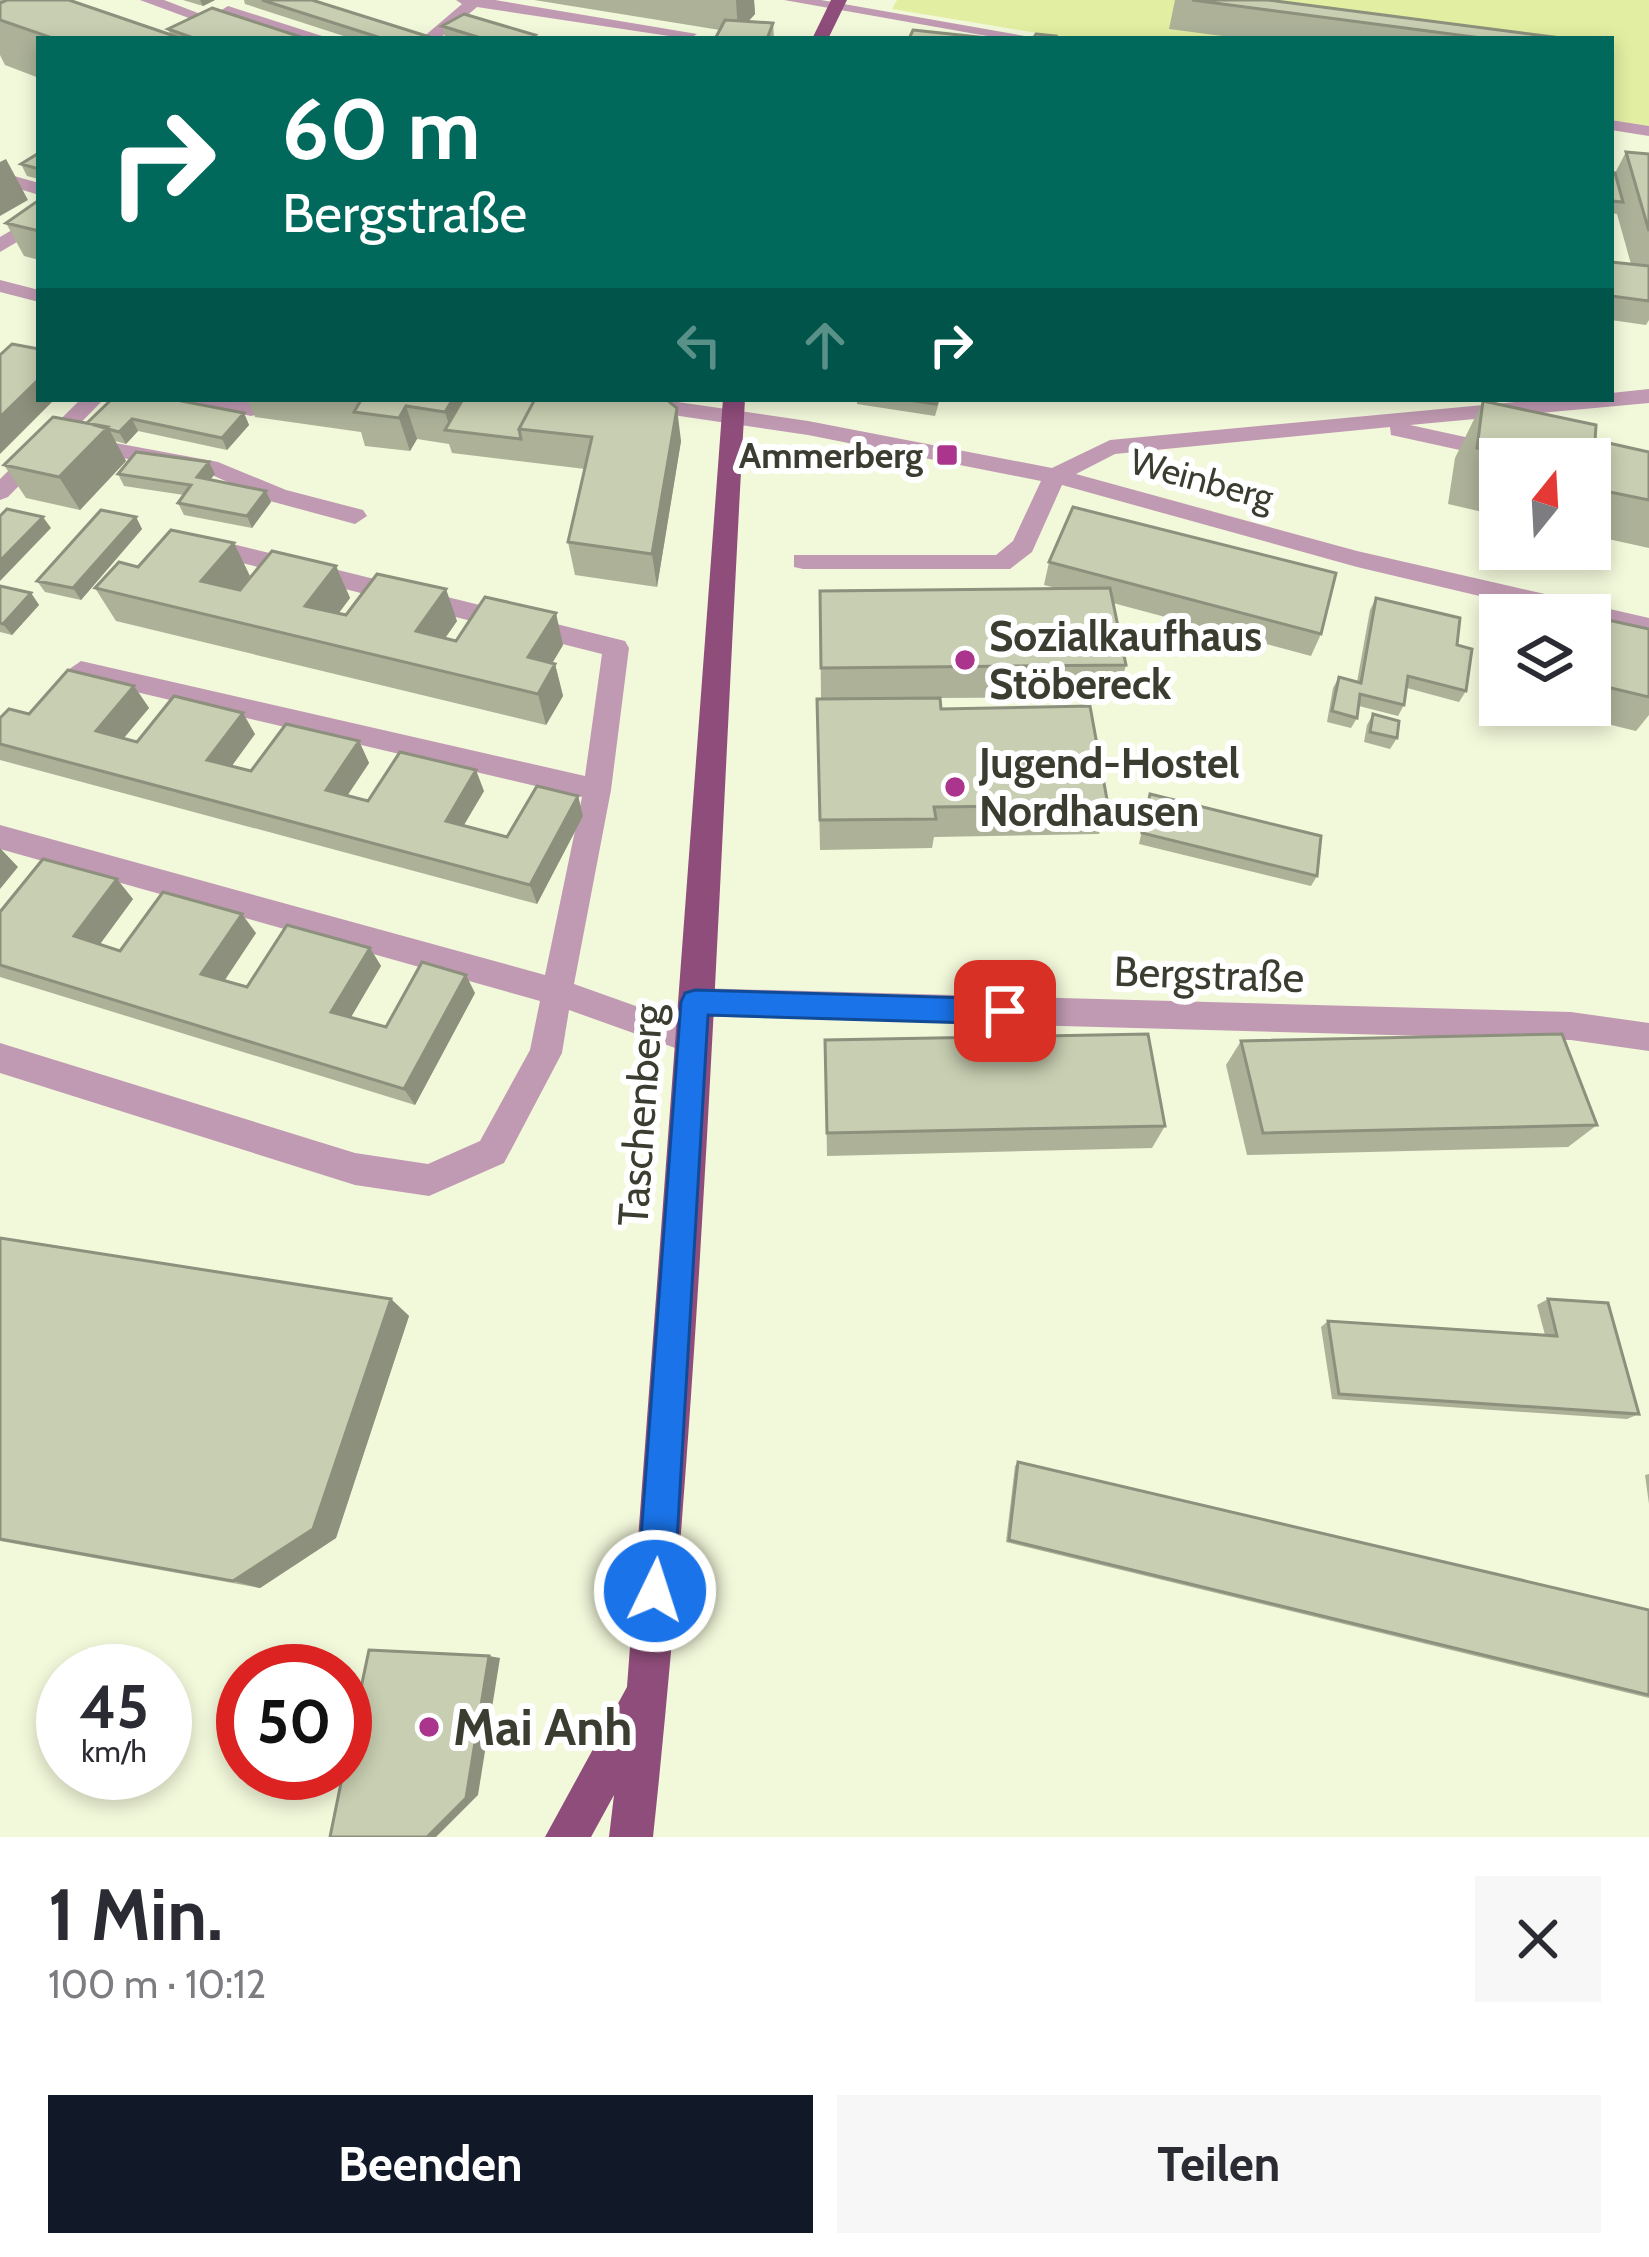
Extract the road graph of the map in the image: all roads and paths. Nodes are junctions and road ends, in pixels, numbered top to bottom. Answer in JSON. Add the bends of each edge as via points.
{"nodes":[{"id":1,"x":148,"y":0,"type":"edge"},
{"id":2,"x":792,"y":0,"type":"edge"},
{"id":3,"x":471,"y":1,"type":"edge"},
{"id":4,"x":837,"y":3,"type":"edge"},
{"id":5,"x":228,"y":10,"type":"edge"},
{"id":6,"x":203,"y":18,"type":"edge"},
{"id":7,"x":689,"y":34,"type":"dead end"},
{"id":8,"x":307,"y":36,"type":"edge"},
{"id":9,"x":432,"y":36,"type":"edge"},
{"id":10,"x":821,"y":36,"type":"edge"},
{"id":11,"x":1018,"y":36,"type":"edge"},
{"id":12,"x":1614,"y":125,"type":"edge"},
{"id":13,"x":1649,"y":131,"type":"edge"},
{"id":14,"x":0,"y":177,"type":"edge"},
{"id":15,"x":36,"y":188,"type":"edge"},
{"id":16,"x":36,"y":222,"type":"edge"},
{"id":17,"x":0,"y":246,"type":"edge"},
{"id":18,"x":0,"y":286,"type":"edge"},
{"id":19,"x":36,"y":295,"type":"edge"},
{"id":20,"x":1649,"y":396,"type":"edge"},
{"id":21,"x":1614,"y":400,"type":"edge"},
{"id":22,"x":90,"y":402,"type":"edge"},
{"id":23,"x":218,"y":402,"type":"edge"},
{"id":24,"x":257,"y":402,"type":"edge"},
{"id":25,"x":657,"y":402,"type":"edge"},
{"id":26,"x":1589,"y":402,"type":"edge"},
{"id":27,"x":733,"y":407,"type":"edge"},
{"id":28,"x":1370,"y":424,"type":"junction"},
{"id":29,"x":54,"y":437,"type":"junction"},
{"id":30,"x":1479,"y":447,"type":"edge"},
{"id":31,"x":1055,"y":476,"type":"junction"},
{"id":32,"x":0,"y":492,"type":"edge"},
{"id":33,"x":355,"y":516,"type":"dead end"},
{"id":34,"x":200,"y":544,"type":"edge"},
{"id":35,"x":803,"y":561,"type":"dead end"},
{"id":36,"x":1649,"y":627,"type":"edge"},
{"id":37,"x":81,"y":670,"type":"edge"},
{"id":38,"x":597,"y":790,"type":"junction"},
{"id":39,"x":0,"y":837,"type":"edge"},
{"id":40,"x":557,"y":992,"type":"junction"},
{"id":41,"x":693,"y":1021,"type":"junction"},
{"id":42,"x":1649,"y":1037,"type":"edge"},
{"id":43,"x":0,"y":1058,"type":"edge"},
{"id":44,"x":648,"y":1687,"type":"junction"},
{"id":45,"x":567,"y":1837,"type":"edge"},
{"id":46,"x":631,"y":1837,"type":"edge"}],
"edges":[{"from":1,"to":6,"type":"street"},
{"from":2,"to":4,"type":"street"},
{"from":3,"to":7,"type":"street"},
{"from":3,"to":9,"type":"street"},
{"from":4,"to":10,"type":"main road"},
{"from":4,"to":11,"type":"street"},
{"from":5,"to":8,"type":"street"},
{"from":12,"to":13,"type":"street"},
{"from":14,"to":15,"type":"street"},
{"from":16,"to":17,"type":"street"},
{"from":18,"to":19,"type":"street"},
{"from":20,"to":21,"type":"street"},
{"from":22,"to":29,"type":"street"},
{"from":23,"to":24,"type":"street","via":[[251,409]]},
{"from":25,"to":27,"type":"street","name":"Weinberg"},
{"from":26,"to":28,"type":"street"},
{"from":27,"to":31,"type":"street","name":"Weinberg"},
{"from":27,"to":41,"type":"main road","name":"Taschenberg"},
{"from":28,"to":30,"type":"street"},
{"from":28,"to":31,"type":"street","via":[[1110,447]]},
{"from":29,"to":32,"type":"street"},
{"from":29,"to":33,"type":"street","via":[[218,469],[278,496]]},
{"from":31,"to":35,"type":"street","via":[[1023,546],[1001,562]]},
{"from":31,"to":36,"type":"street","name":"Weinberg","via":[[1357,559]]},
{"from":34,"to":38,"type":"street","via":[[616,649]]},
{"from":37,"to":38,"type":"street"},
{"from":38,"to":40,"type":"street"},
{"from":39,"to":40,"type":"street","name":"Bergstraße"},
{"from":40,"to":41,"type":"street","name":"Bergstraße"},
{"from":40,"to":43,"type":"street","via":[[546,1053],[492,1152],[429,1180],[355,1169]]},
{"from":41,"to":42,"type":"street","name":"Bergstraße","via":[[1571,1026]]},
{"from":41,"to":44,"type":"main road","name":"Taschenberg"},
{"from":44,"to":45,"type":"main road"},
{"from":44,"to":46,"type":"main road","name":"Taschenberg"}]}
